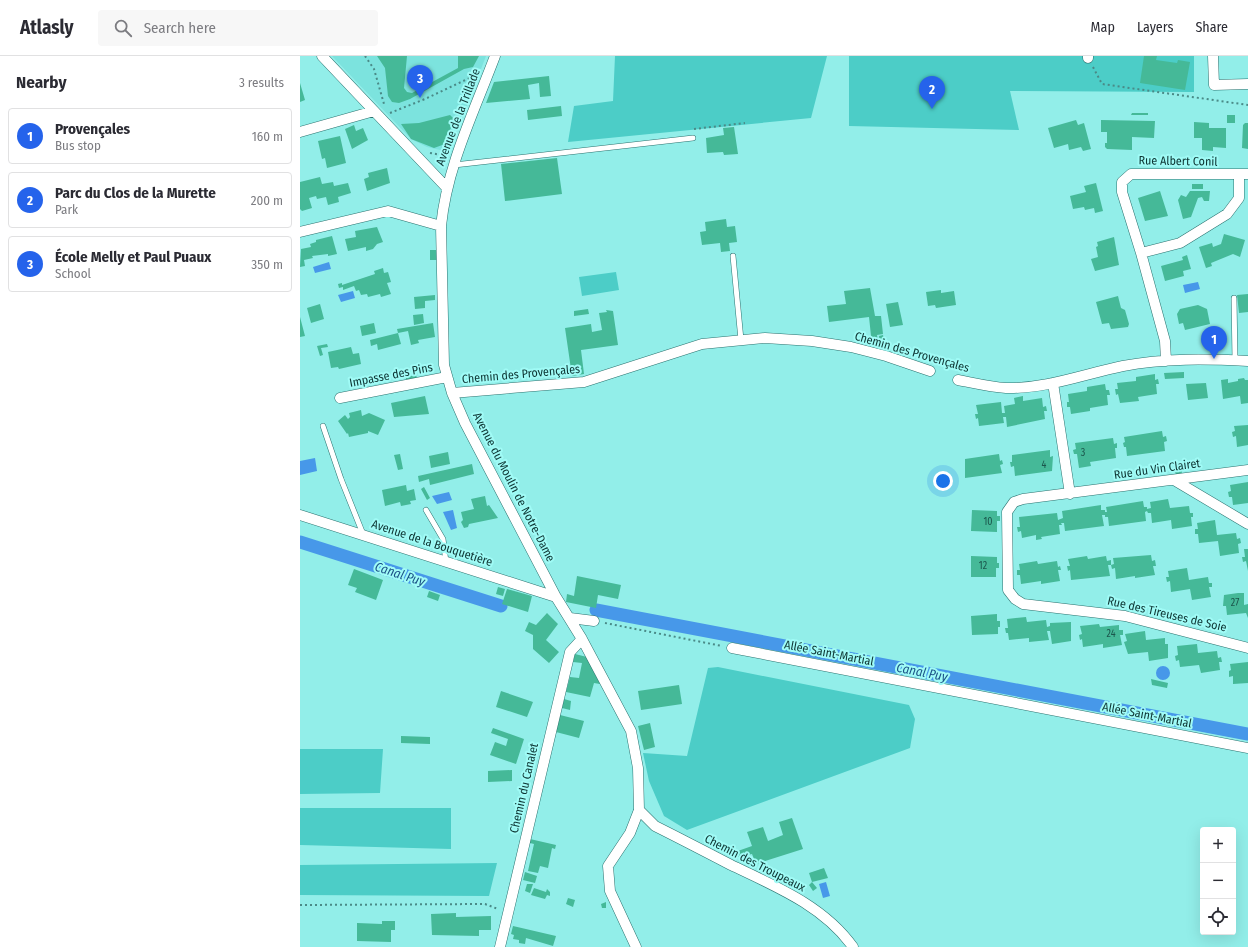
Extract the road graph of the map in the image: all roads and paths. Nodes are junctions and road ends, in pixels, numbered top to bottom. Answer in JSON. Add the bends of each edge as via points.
{"nodes":[{"id":1,"x":322,"y":56,"type":"edge"},
{"id":2,"x":365,"y":56,"type":"edge"},
{"id":3,"x":495,"y":56,"type":"edge"},
{"id":4,"x":1213,"y":56,"type":"edge"},
{"id":5,"x":1088,"y":57,"type":"edge"},
{"id":6,"x":476,"y":80,"type":"dead end"},
{"id":7,"x":1248,"y":84,"type":"edge"},
{"id":8,"x":1248,"y":105,"type":"edge"},
{"id":9,"x":381,"y":114,"type":"junction"},
{"id":10,"x":390,"y":117,"type":"dead end"},
{"id":11,"x":300,"y":132,"type":"edge"},
{"id":12,"x":693,"y":138,"type":"dead end"},
{"id":13,"x":448,"y":150,"type":"dead end"},
{"id":14,"x":426,"y":152,"type":"dead end"},
{"id":15,"x":453,"y":165,"type":"junction"},
{"id":16,"x":1243,"y":175,"type":"edge"},
{"id":17,"x":447,"y":188,"type":"junction"},
{"id":18,"x":441,"y":226,"type":"junction"},
{"id":19,"x":300,"y":232,"type":"edge"},
{"id":20,"x":1141,"y":253,"type":"junction"},
{"id":21,"x":733,"y":256,"type":"dead end"},
{"id":22,"x":1234,"y":298,"type":"dead end"},
{"id":23,"x":741,"y":340,"type":"junction"},
{"id":24,"x":1235,"y":360,"type":"junction"},
{"id":25,"x":1166,"y":361,"type":"junction"},
{"id":26,"x":1248,"y":361,"type":"edge"},
{"id":27,"x":930,"y":371,"type":"dead end"},
{"id":28,"x":447,"y":377,"type":"junction"},
{"id":29,"x":958,"y":380,"type":"dead end"},
{"id":30,"x":1053,"y":383,"type":"junction"},
{"id":31,"x":452,"y":393,"type":"junction"},
{"id":32,"x":340,"y":398,"type":"dead end"},
{"id":33,"x":323,"y":426,"type":"dead end"},
{"id":34,"x":1248,"y":470,"type":"edge"},
{"id":35,"x":1174,"y":480,"type":"junction"},
{"id":36,"x":1070,"y":494,"type":"junction"},
{"id":37,"x":426,"y":510,"type":"dead end"},
{"id":38,"x":300,"y":515,"type":"edge"},
{"id":39,"x":1248,"y":524,"type":"edge"},
{"id":40,"x":364,"y":535,"type":"junction"},
{"id":41,"x":446,"y":562,"type":"junction"},
{"id":42,"x":556,"y":597,"type":"junction"},
{"id":43,"x":570,"y":618,"type":"junction"},
{"id":44,"x":594,"y":621,"type":"joint"},
{"id":45,"x":582,"y":639,"type":"junction"},
{"id":46,"x":732,"y":648,"type":"joint"},
{"id":47,"x":1248,"y":648,"type":"edge"},
{"id":48,"x":1248,"y":748,"type":"edge"},
{"id":49,"x":639,"y":810,"type":"junction"},
{"id":50,"x":300,"y":905,"type":"edge"},
{"id":51,"x":508,"y":913,"type":"junction"},
{"id":52,"x":500,"y":947,"type":"edge"},
{"id":53,"x":636,"y":947,"type":"edge"},
{"id":54,"x":854,"y":947,"type":"edge"}],
"edges":[{"from":1,"to":9,"type":"street"},
{"from":2,"to":9,"type":"path","via":[[374,69],[383,101]]},
{"from":3,"to":15,"type":"street","name":"Avenue de la Trillade"},
{"from":4,"to":7,"type":"street","via":[[1214,85]]},
{"from":5,"to":8,"type":"path","via":[[1102,84]]},
{"from":6,"to":9,"type":"path","via":[[478,74],[425,99]]},
{"from":9,"to":10,"type":"path"},
{"from":9,"to":11,"type":"street"},
{"from":9,"to":17,"type":"street"},
{"from":12,"to":15,"type":"lane"},
{"from":13,"to":14,"type":"path","via":[[442,156]]},
{"from":15,"to":17,"type":"street","name":"Avenue de la Trillade"},
{"from":16,"to":20,"type":"street","name":"Rue Albert Conil","via":[[1239,198],[1227,214],[1180,243]]},
{"from":16,"to":20,"type":"street","name":"Rue Albert Conil","via":[[1131,174],[1122,182],[1122,192]]},
{"from":17,"to":18,"type":"street","name":"Avenue du Moulin de Notre-Dame"},
{"from":18,"to":19,"type":"street","via":[[388,211]]},
{"from":18,"to":28,"type":"street","name":"Avenue du Moulin de Notre-Dame","via":[[443,350]]},
{"from":20,"to":25,"type":"street","name":"Rue Albert Conil","via":[[1165,341]]},
{"from":21,"to":23,"type":"lane"},
{"from":22,"to":24,"type":"lane"},
{"from":23,"to":27,"type":"street","name":"Chemin des Provençales","via":[[765,338],[851,347]]},
{"from":23,"to":31,"type":"street","name":"Chemin des Provençales","via":[[702,344],[584,382]]},
{"from":24,"to":25,"type":"street","name":"Chemin des Provençales"},
{"from":24,"to":26,"type":"street","name":"Chemin des Provençales"},
{"from":25,"to":30,"type":"street","name":"Chemin des Provençales","via":[[1124,366]]},
{"from":28,"to":31,"type":"street","name":"Avenue du Moulin de Notre-Dame"},
{"from":28,"to":32,"type":"street","name":"Impasse des Pins"},
{"from":29,"to":30,"type":"street","name":"Chemin des Provençales","via":[[1006,388]]},
{"from":30,"to":36,"type":"street"},
{"from":31,"to":42,"type":"street","name":"Avenue du Moulin de Notre-Dame","via":[[465,423]]},
{"from":33,"to":40,"type":"lane"},
{"from":34,"to":35,"type":"street","name":"Rue du Vin Clairet"},
{"from":35,"to":36,"type":"street","name":"Rue du Vin Clairet"},
{"from":35,"to":39,"type":"street"},
{"from":36,"to":47,"type":"street","name":"Rue des Tireuses de Soie","via":[[1023,499],[1014,502],[1007,512],[1008,590],[1015,599],[1023,604],[1125,616]]},
{"from":37,"to":41,"type":"lane","via":[[443,539]]},
{"from":38,"to":40,"type":"street","name":"Avenue de la Bouquetière"},
{"from":40,"to":41,"type":"street","name":"Avenue de la Bouquetière"},
{"from":41,"to":42,"type":"street","name":"Avenue de la Bouquetière"},
{"from":42,"to":43,"type":"street","name":"Avenue du Moulin de Notre-Dame"},
{"from":43,"to":44,"type":"street"},
{"from":43,"to":45,"type":"street","name":"Avenue du Moulin de Notre-Dame"},
{"from":44,"to":46,"type":"path"},
{"from":45,"to":49,"type":"street","name":"Avenue du Moulin de Notre-Dame","via":[[630,731],[638,768]]},
{"from":45,"to":51,"type":"street","name":"Chemin du Canalet","via":[[570,652]]},
{"from":46,"to":48,"type":"street","name":"Allée Saint-Martial"},
{"from":49,"to":53,"type":"street","name":"Avenue du Moulin de Notre-Dame","via":[[630,833],[608,866],[610,890]]},
{"from":49,"to":54,"type":"street","name":"Chemin des Troupeaux","via":[[655,826],[786,891],[816,910],[844,934]]},
{"from":50,"to":51,"type":"path","via":[[485,904]]},
{"from":51,"to":52,"type":"street","name":"Chemin du Canalet"}]}
